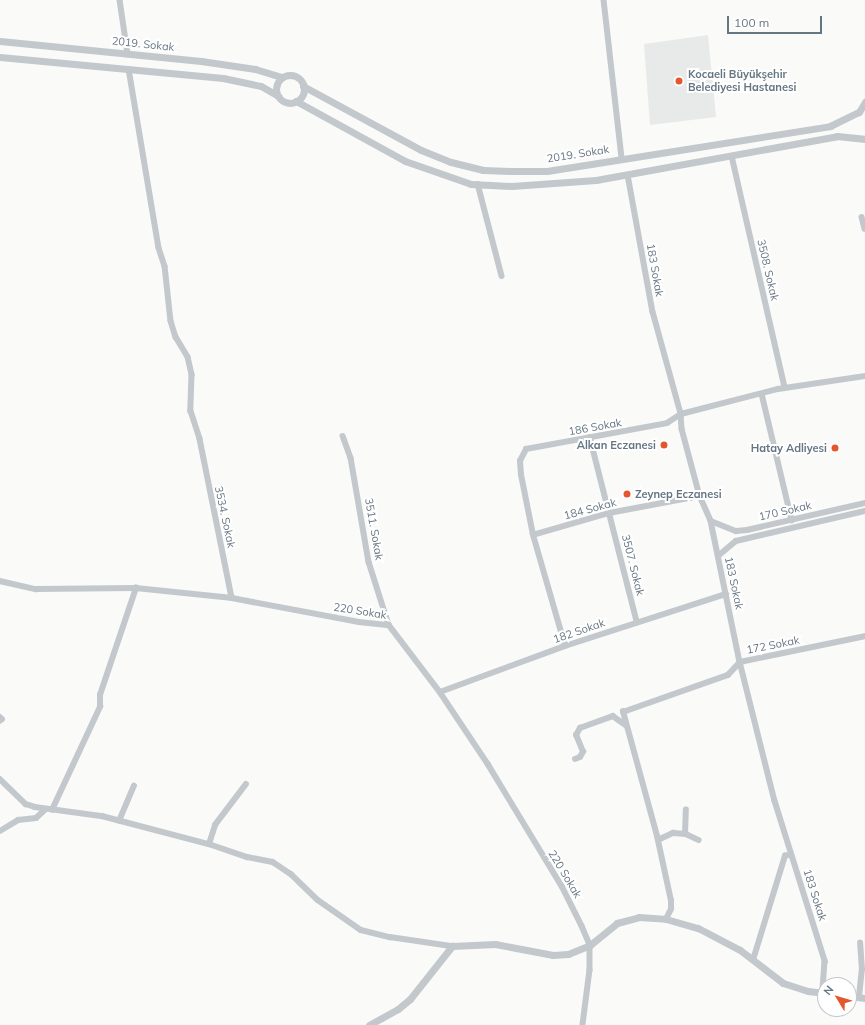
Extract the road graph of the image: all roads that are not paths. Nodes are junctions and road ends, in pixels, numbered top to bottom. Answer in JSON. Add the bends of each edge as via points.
{"nodes":[{"id":1,"x":120,"y":0,"type":"edge"},
{"id":2,"x":604,"y":0,"type":"edge"},
{"id":3,"x":0,"y":41,"type":"edge"},
{"id":4,"x":128,"y":54,"type":"junction"},
{"id":5,"x":0,"y":57,"type":"edge"},
{"id":6,"x":129,"y":70,"type":"junction"},
{"id":7,"x":282,"y":77,"type":"junction"},
{"id":8,"x":303,"y":86,"type":"junction"},
{"id":9,"x":278,"y":96,"type":"junction"},
{"id":10,"x":296,"y":101,"type":"junction"},
{"id":11,"x":865,"y":102,"type":"edge"},
{"id":12,"x":865,"y":139,"type":"edge"},
{"id":13,"x":732,"y":156,"type":"junction"},
{"id":14,"x":622,"y":158,"type":"junction"},
{"id":15,"x":628,"y":175,"type":"junction"},
{"id":16,"x":478,"y":184,"type":"junction"},
{"id":17,"x":862,"y":217,"type":"dead end"},
{"id":18,"x":865,"y":229,"type":"edge"},
{"id":19,"x":502,"y":276,"type":"dead end"},
{"id":20,"x":865,"y":376,"type":"edge"},
{"id":21,"x":785,"y":388,"type":"junction"},
{"id":22,"x":762,"y":394,"type":"junction"},
{"id":23,"x":681,"y":414,"type":"junction"},
{"id":24,"x":343,"y":436,"type":"dead end"},
{"id":25,"x":590,"y":437,"type":"junction"},
{"id":26,"x":700,"y":496,"type":"junction"},
{"id":27,"x":865,"y":503,"type":"edge"},
{"id":28,"x":865,"y":511,"type":"edge"},
{"id":29,"x":609,"y":513,"type":"junction"},
{"id":30,"x":792,"y":520,"type":"junction"},
{"id":31,"x":710,"y":521,"type":"junction"},
{"id":32,"x":533,"y":535,"type":"junction"},
{"id":33,"x":718,"y":556,"type":"junction"},
{"id":34,"x":0,"y":581,"type":"edge"},
{"id":35,"x":136,"y":588,"type":"junction"},
{"id":36,"x":726,"y":594,"type":"junction"},
{"id":37,"x":232,"y":598,"type":"junction"},
{"id":38,"x":637,"y":622,"type":"junction"},
{"id":39,"x":389,"y":624,"type":"junction"},
{"id":40,"x":865,"y":636,"type":"edge"},
{"id":41,"x":565,"y":646,"type":"junction"},
{"id":42,"x":740,"y":662,"type":"junction"},
{"id":43,"x":440,"y":692,"type":"junction"},
{"id":44,"x":0,"y":717,"type":"edge"},
{"id":45,"x":0,"y":721,"type":"edge"},
{"id":46,"x":627,"y":726,"type":"junction"},
{"id":47,"x":576,"y":758,"type":"dead end"},
{"id":48,"x":0,"y":780,"type":"edge"},
{"id":49,"x":246,"y":784,"type":"dead end"},
{"id":50,"x":134,"y":786,"type":"dead end"},
{"id":51,"x":45,"y":810,"type":"junction"},
{"id":52,"x":52,"y":810,"type":"junction"},
{"id":53,"x":686,"y":810,"type":"dead end"},
{"id":54,"x":119,"y":821,"type":"junction"},
{"id":55,"x":0,"y":831,"type":"edge"},
{"id":56,"x":685,"y":834,"type":"junction"},
{"id":57,"x":658,"y":840,"type":"junction"},
{"id":58,"x":699,"y":840,"type":"dead end"},
{"id":59,"x":209,"y":844,"type":"junction"},
{"id":60,"x":791,"y":854,"type":"junction"},
{"id":61,"x":666,"y":919,"type":"junction"},
{"id":62,"x":860,"y":943,"type":"dead end"},
{"id":63,"x":590,"y":945,"type":"junction"},
{"id":64,"x":452,"y":946,"type":"junction"},
{"id":65,"x":754,"y":960,"type":"junction"},
{"id":66,"x":863,"y":960,"type":"edge"},
{"id":67,"x":824,"y":977,"type":"edge"},
{"id":68,"x":817,"y":992,"type":"edge"},
{"id":69,"x":862,"y":997,"type":"edge"},
{"id":70,"x":369,"y":1025,"type":"edge"},
{"id":71,"x":583,"y":1025,"type":"edge"}],
"edges":[{"from":1,"to":4,"type":"street"},
{"from":2,"to":14,"type":"street"},
{"from":3,"to":4,"type":"street","name":"2019. Sokak"},
{"from":4,"to":7,"type":"street","name":"2019. Sokak","via":[[255,69]]},
{"from":5,"to":6,"type":"street"},
{"from":6,"to":9,"type":"street","via":[[223,78],[261,86]]},
{"from":6,"to":37,"type":"street","name":"3534. Sokak","via":[[164,266],[171,321],[176,337],[188,356],[192,375],[190,410],[200,439]]},
{"from":7,"to":8,"type":"street","name":"2019. Sokak","via":[[295,76]]},
{"from":7,"to":9,"type":"street","via":[[276,88]]},
{"from":8,"to":10,"type":"street","via":[[302,94]]},
{"from":8,"to":14,"type":"street","name":"2019. Sokak","via":[[421,150],[451,162],[483,170],[547,171]]},
{"from":9,"to":10,"type":"street","via":[[288,102]]},
{"from":10,"to":16,"type":"street","via":[[405,161],[447,178]]},
{"from":11,"to":14,"type":"street","name":"2019. Sokak","via":[[858,112],[830,126]]},
{"from":12,"to":13,"type":"street","via":[[837,136]]},
{"from":13,"to":15,"type":"street"},
{"from":13,"to":21,"type":"street","name":"3508. Sokak"},
{"from":15,"to":16,"type":"street","via":[[544,184]]},
{"from":15,"to":23,"type":"street","name":"183 Sokak","via":[[653,312]]},
{"from":16,"to":19,"type":"street"},
{"from":17,"to":18,"type":"street"},
{"from":20,"to":21,"type":"street","name":"186 Sokak"},
{"from":21,"to":22,"type":"street","name":"186 Sokak"},
{"from":22,"to":23,"type":"street","name":"186 Sokak"},
{"from":22,"to":30,"type":"street"},
{"from":23,"to":25,"type":"street","name":"186 Sokak","via":[[667,423]]},
{"from":23,"to":26,"type":"street","name":"183 Sokak","via":[[682,429]]},
{"from":24,"to":39,"type":"street","name":"3511. Sokak","via":[[351,458],[369,562]]},
{"from":25,"to":29,"type":"street","name":"3507. Sokak"},
{"from":25,"to":32,"type":"street","name":"186 Sokak","via":[[526,449],[520,461],[521,475]]},
{"from":26,"to":29,"type":"street","name":"184 Sokak"},
{"from":26,"to":31,"type":"street","name":"183 Sokak"},
{"from":27,"to":30,"type":"street","name":"170 Sokak"},
{"from":28,"to":33,"type":"street","name":"170 Sokak","via":[[736,540]]},
{"from":29,"to":32,"type":"street","name":"184 Sokak"},
{"from":29,"to":38,"type":"street","name":"3507. Sokak"},
{"from":30,"to":31,"type":"street","name":"170 Sokak","via":[[736,531]]},
{"from":31,"to":33,"type":"street","name":"183 Sokak"},
{"from":32,"to":41,"type":"street","name":"186 Sokak"},
{"from":33,"to":36,"type":"street","name":"183 Sokak"},
{"from":34,"to":35,"type":"street","name":"220 Sokak","via":[[36,590]]},
{"from":35,"to":37,"type":"street","name":"220 Sokak"},
{"from":35,"to":52,"type":"street","via":[[100,695],[100,708]]},
{"from":36,"to":38,"type":"street","name":"182 Sokak"},
{"from":36,"to":42,"type":"street","name":"183 Sokak"},
{"from":37,"to":39,"type":"street","name":"220 Sokak","via":[[359,622]]},
{"from":38,"to":41,"type":"street","name":"182 Sokak"},
{"from":39,"to":43,"type":"street","name":"220 Sokak"},
{"from":40,"to":42,"type":"street","name":"172 Sokak"},
{"from":41,"to":43,"type":"street","name":"182 Sokak"},
{"from":42,"to":46,"type":"street","name":"172 Sokak","via":[[728,675],[690,690],[644,702],[623,712]]},
{"from":42,"to":60,"type":"street","name":"183 Sokak"},
{"from":43,"to":63,"type":"street","name":"220 Sokak","via":[[488,764],[519,819],[562,886]]},
{"from":44,"to":45,"type":"street"},
{"from":46,"to":47,"type":"street","via":[[613,716],[580,728],[576,735],[582,752],[580,757]]},
{"from":46,"to":57,"type":"street"},
{"from":48,"to":51,"type":"street","via":[[26,804]]},
{"from":49,"to":59,"type":"street","via":[[215,824]]},
{"from":50,"to":54,"type":"street"},
{"from":51,"to":52,"type":"street"},
{"from":51,"to":55,"type":"street","via":[[36,818],[18,820]]},
{"from":52,"to":54,"type":"street","via":[[102,816]]},
{"from":53,"to":56,"type":"street"},
{"from":54,"to":59,"type":"street"},
{"from":56,"to":57,"type":"street","via":[[668,834]]},
{"from":56,"to":58,"type":"street"},
{"from":57,"to":61,"type":"street","via":[[671,900],[671,909]]},
{"from":59,"to":64,"type":"street","via":[[247,857],[273,862],[291,874],[318,900],[361,930],[390,938]]},
{"from":60,"to":65,"type":"street","via":[[785,856]]},
{"from":60,"to":67,"type":"street","name":"183 Sokak","via":[[825,961]]},
{"from":61,"to":63,"type":"street","via":[[639,917],[617,923]]},
{"from":61,"to":65,"type":"street","via":[[716,936]]},
{"from":62,"to":66,"type":"street"},
{"from":63,"to":64,"type":"street","via":[[577,952],[560,955],[495,944]]},
{"from":63,"to":71,"type":"street","via":[[590,970]]},
{"from":64,"to":70,"type":"street","via":[[410,999],[398,1009]]},
{"from":65,"to":68,"type":"street","via":[[783,983]]},
{"from":66,"to":69,"type":"street"}]}
